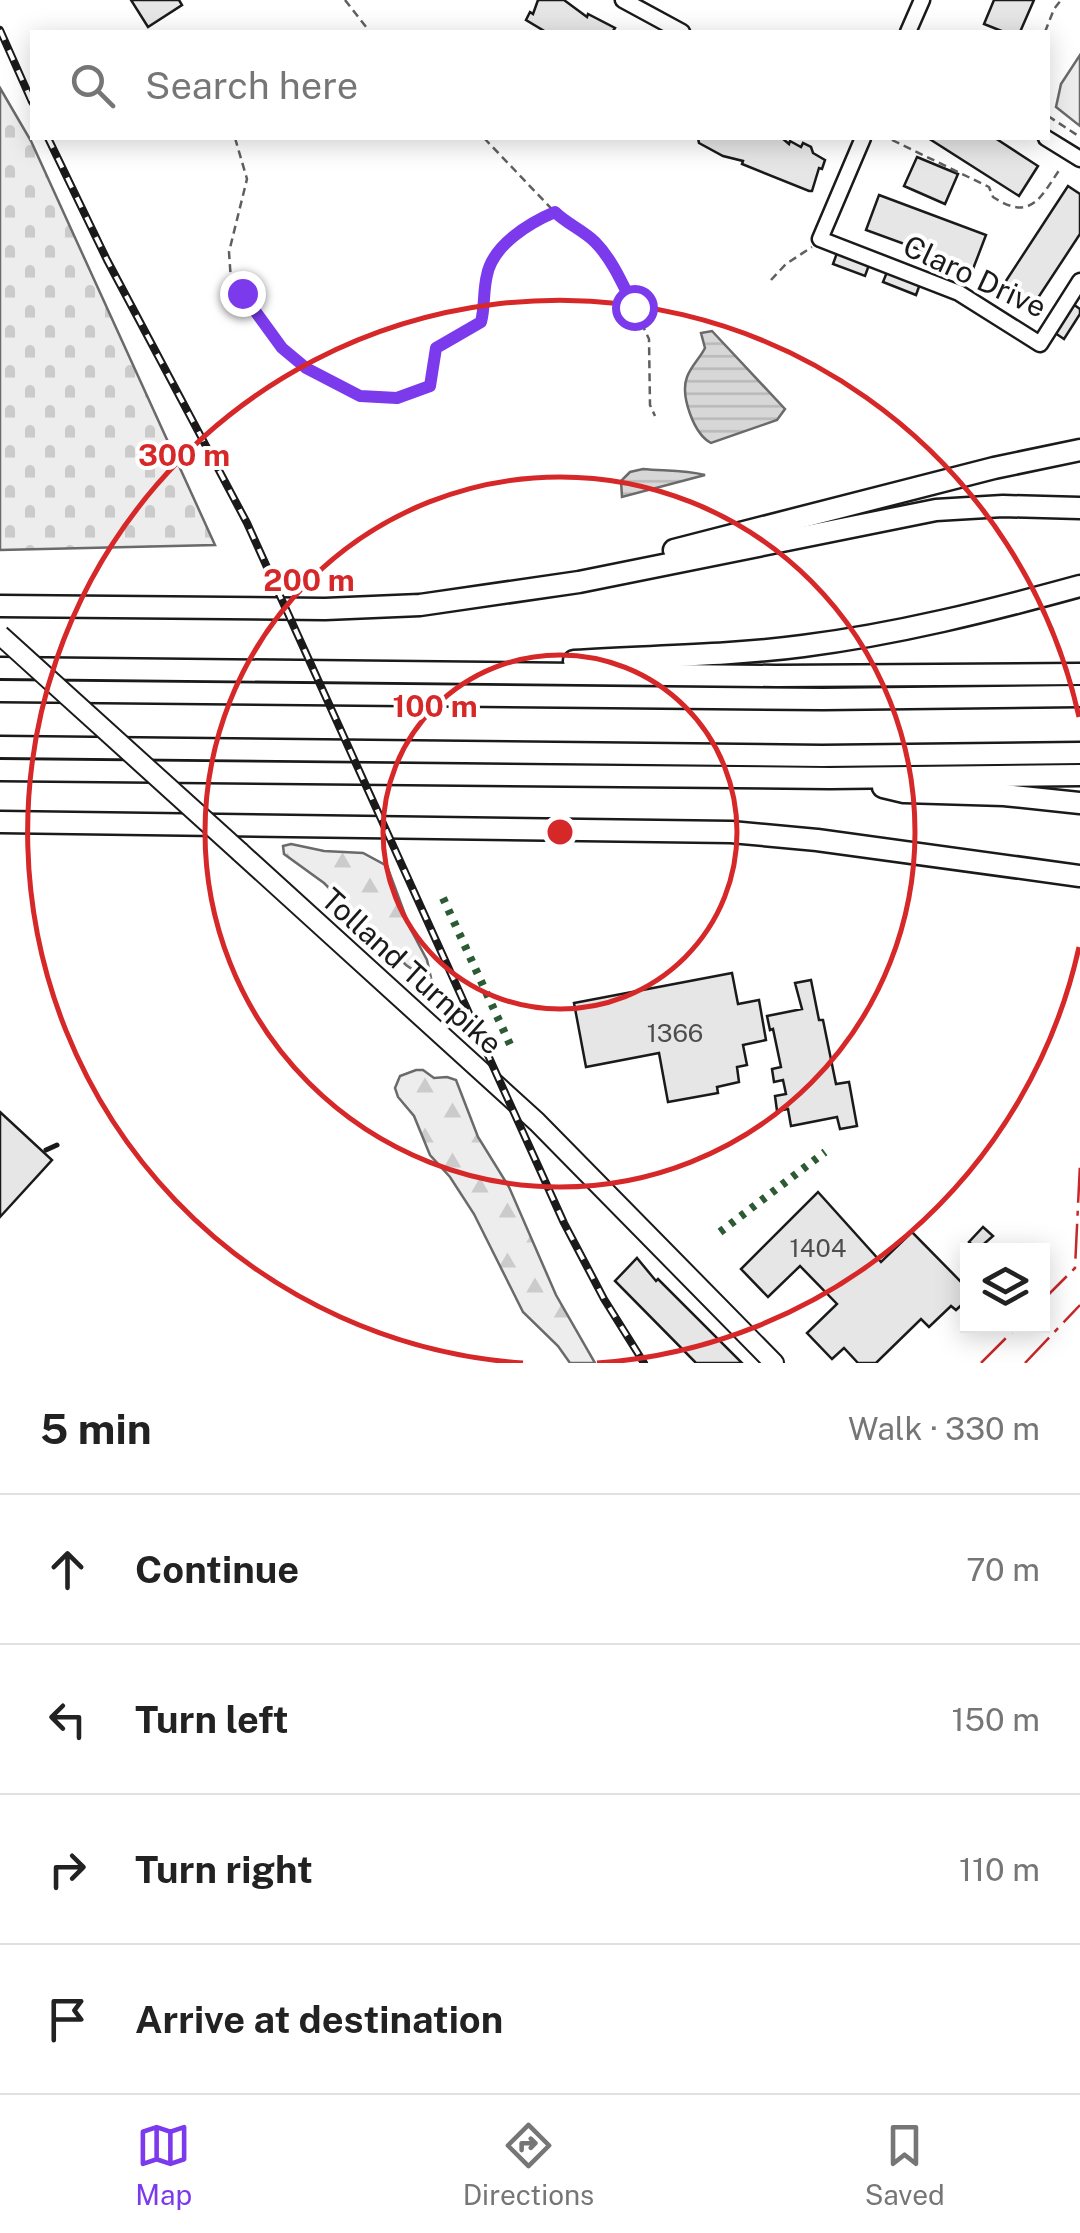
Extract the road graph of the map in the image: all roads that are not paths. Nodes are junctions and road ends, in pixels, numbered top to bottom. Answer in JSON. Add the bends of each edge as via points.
{"nodes":[{"id":1,"x":622,"y":0,"type":"edge"},
{"id":2,"x":922,"y":0,"type":"edge"},
{"id":3,"x":678,"y":30,"type":"edge"},
{"id":4,"x":909,"y":30,"type":"edge"},
{"id":5,"x":860,"y":140,"type":"edge"},
{"id":6,"x":1049,"y":140,"type":"edge"},
{"id":7,"x":1080,"y":159,"type":"edge"},
{"id":8,"x":1080,"y":282,"type":"edge"},
{"id":9,"x":1080,"y":450,"type":"edge"},
{"id":10,"x":1080,"y":508,"type":"edge"},
{"id":11,"x":1080,"y":586,"type":"edge"},
{"id":12,"x":533,"y":588,"type":"junction"},
{"id":13,"x":0,"y":606,"type":"edge"},
{"id":14,"x":0,"y":634,"type":"edge"},
{"id":15,"x":0,"y":668,"type":"edge"},
{"id":16,"x":518,"y":674,"type":"junction"},
{"id":17,"x":1080,"y":674,"type":"edge"},
{"id":18,"x":0,"y":690,"type":"edge"},
{"id":19,"x":1080,"y":696,"type":"edge"},
{"id":20,"x":0,"y":747,"type":"edge"},
{"id":21,"x":1080,"y":753,"type":"edge"},
{"id":22,"x":0,"y":770,"type":"edge"},
{"id":23,"x":1080,"y":775,"type":"edge"},
{"id":24,"x":857,"y":778,"type":"junction"},
{"id":25,"x":1080,"y":803,"type":"edge"},
{"id":26,"x":0,"y":822,"type":"edge"},
{"id":27,"x":1080,"y":876,"type":"edge"},
{"id":28,"x":774,"y":1363,"type":"edge"}],
"edges":[{"from":1,"to":3,"type":"street"},
{"from":2,"to":4,"type":"street"},
{"from":5,"to":8,"type":"street","name":"Claro Drive","via":[[820,238],[959,292],[1040,344]]},
{"from":6,"to":7,"type":"street"},
{"from":9,"to":12,"type":"highway"},
{"from":10,"to":12,"type":"highway","via":[[948,509]]},
{"from":11,"to":16,"type":"highway","via":[[830,642],[578,661]]},
{"from":12,"to":13,"type":"highway","via":[[349,609]]},
{"from":14,"to":28,"type":"main road","name":"Tolland Turnpike","bridge":true,"via":[[537,1122]]},
{"from":15,"to":16,"type":"highway"},
{"from":16,"to":17,"type":"highway"},
{"from":18,"to":19,"type":"highway"},
{"from":20,"to":21,"type":"highway"},
{"from":22,"to":24,"type":"highway"},
{"from":23,"to":24,"type":"highway"},
{"from":24,"to":25,"type":"highway","via":[[904,792]]},
{"from":26,"to":27,"type":"highway","via":[[732,832]]}]}
